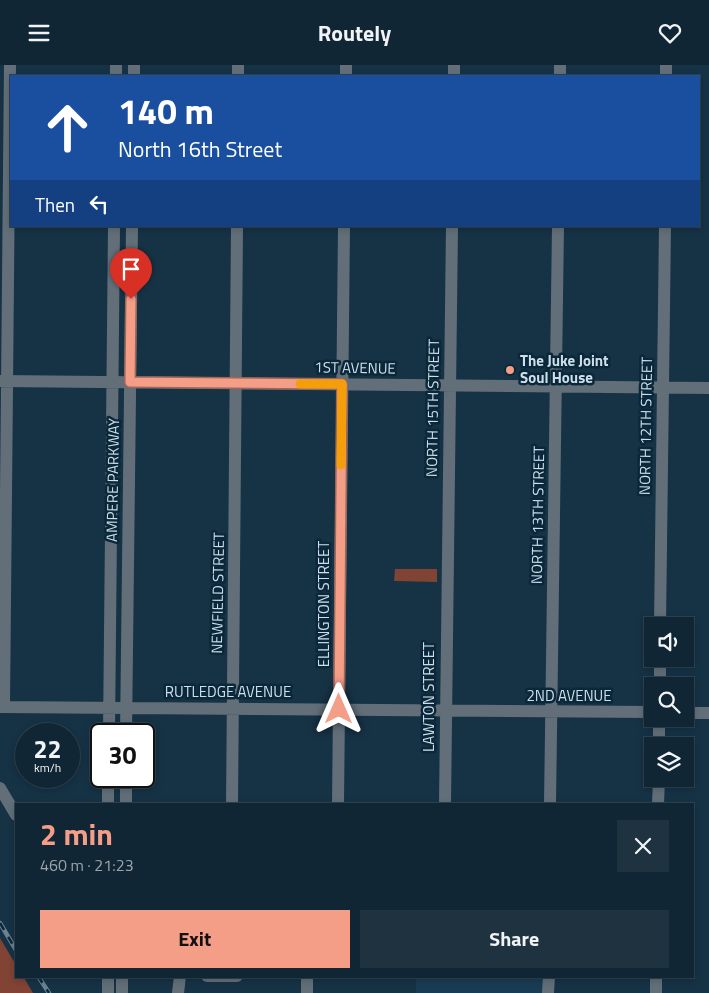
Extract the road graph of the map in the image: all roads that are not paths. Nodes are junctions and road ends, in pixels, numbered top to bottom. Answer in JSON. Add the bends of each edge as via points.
{"nodes":[{"id":1,"x":10,"y":65,"type":"edge"},
{"id":2,"x":114,"y":227,"type":"edge"},
{"id":3,"x":132,"y":227,"type":"edge"},
{"id":4,"x":237,"y":227,"type":"edge"},
{"id":5,"x":344,"y":227,"type":"edge"},
{"id":6,"x":452,"y":227,"type":"edge"},
{"id":7,"x":558,"y":227,"type":"edge"},
{"id":8,"x":665,"y":227,"type":"edge"},
{"id":9,"x":4,"y":381,"type":"edge"},
{"id":10,"x":112,"y":382,"type":"junction"},
{"id":11,"x":130,"y":382,"type":"junction"},
{"id":12,"x":236,"y":383,"type":"junction"},
{"id":13,"x":342,"y":384,"type":"junction"},
{"id":14,"x":450,"y":385,"type":"junction"},
{"id":15,"x":556,"y":387,"type":"junction"},
{"id":16,"x":663,"y":387,"type":"junction"},
{"id":17,"x":709,"y":388,"type":"edge"},
{"id":18,"x":446,"y":590,"type":"joint"},
{"id":19,"x":660,"y":617,"type":"edge"},
{"id":20,"x":2,"y":707,"type":"edge"},
{"id":21,"x":109,"y":707,"type":"junction"},
{"id":22,"x":127,"y":708,"type":"junction"},
{"id":23,"x":233,"y":709,"type":"junction"},
{"id":24,"x":339,"y":709,"type":"junction"},
{"id":25,"x":445,"y":710,"type":"junction"},
{"id":26,"x":486,"y":711,"type":"joint"},
{"id":27,"x":552,"y":712,"type":"junction"},
{"id":28,"x":644,"y":712,"type":"edge"},
{"id":29,"x":694,"y":713,"type":"edge"},
{"id":30,"x":709,"y":713,"type":"edge"},
{"id":31,"x":109,"y":723,"type":"edge"},
{"id":32,"x":126,"y":723,"type":"edge"},
{"id":33,"x":659,"y":787,"type":"edge"},
{"id":34,"x":0,"y":788,"type":"edge"},
{"id":35,"x":108,"y":788,"type":"edge"},
{"id":36,"x":126,"y":788,"type":"edge"},
{"id":37,"x":108,"y":803,"type":"edge"},
{"id":38,"x":126,"y":803,"type":"edge"},
{"id":39,"x":232,"y":803,"type":"edge"},
{"id":40,"x":338,"y":803,"type":"edge"},
{"id":41,"x":445,"y":803,"type":"edge"},
{"id":42,"x":550,"y":803,"type":"edge"},
{"id":43,"x":658,"y":803,"type":"edge"},
{"id":44,"x":15,"y":813,"type":"edge"},
{"id":45,"x":108,"y":978,"type":"edge"},
{"id":46,"x":122,"y":978,"type":"edge"},
{"id":47,"x":180,"y":978,"type":"edge"},
{"id":48,"x":307,"y":978,"type":"edge"},
{"id":49,"x":549,"y":978,"type":"edge"},
{"id":50,"x":656,"y":978,"type":"edge"},
{"id":51,"x":108,"y":993,"type":"edge"},
{"id":52,"x":122,"y":993,"type":"edge"},
{"id":53,"x":178,"y":993,"type":"edge"},
{"id":54,"x":307,"y":993,"type":"edge"},
{"id":55,"x":548,"y":993,"type":"edge"},
{"id":56,"x":656,"y":993,"type":"edge"}],
"edges":[{"from":1,"to":9,"type":"street"},
{"from":2,"to":10,"type":"street","name":"AMPERE PARKWAY"},
{"from":3,"to":11,"type":"street","name":"AMPERE PARKWAY"},
{"from":4,"to":12,"type":"street","name":"NEWFIELD STREET"},
{"from":5,"to":13,"type":"street","name":"ELLINGTON STREET"},
{"from":6,"to":14,"type":"street","name":"NORTH 15TH STREET"},
{"from":7,"to":15,"type":"street","name":"NORTH 13TH STREET"},
{"from":8,"to":16,"type":"street","name":"NORTH 12TH STREET"},
{"from":9,"to":10,"type":"street","name":"1ST AVENUE"},
{"from":9,"to":20,"type":"street"},
{"from":10,"to":11,"type":"street","name":"1ST AVENUE"},
{"from":10,"to":21,"type":"street","name":"AMPERE PARKWAY"},
{"from":11,"to":12,"type":"street","name":"1ST AVENUE"},
{"from":11,"to":22,"type":"street","name":"AMPERE PARKWAY"},
{"from":12,"to":13,"type":"street","name":"1ST AVENUE"},
{"from":12,"to":23,"type":"street","name":"NEWFIELD STREET"},
{"from":13,"to":14,"type":"street","name":"1ST AVENUE"},
{"from":13,"to":24,"type":"street","name":"ELLINGTON STREET"},
{"from":14,"to":15,"type":"street","name":"1ST AVENUE"},
{"from":14,"to":18,"type":"street","name":"NORTH 15TH STREET"},
{"from":15,"to":16,"type":"street","name":"1ST AVENUE"},
{"from":15,"to":27,"type":"street","name":"NORTH 13TH STREET"},
{"from":16,"to":17,"type":"street","name":"1ST AVENUE"},
{"from":16,"to":19,"type":"street","name":"NORTH 12TH STREET"},
{"from":18,"to":25,"type":"street","name":"LAWTON STREET"},
{"from":20,"to":21,"type":"street","name":"RUTLEDGE AVENUE"},
{"from":21,"to":22,"type":"street","name":"RUTLEDGE AVENUE"},
{"from":21,"to":31,"type":"street","name":"AMPERE PARKWAY"},
{"from":22,"to":23,"type":"street","name":"RUTLEDGE AVENUE"},
{"from":22,"to":32,"type":"street","name":"AMPERE PARKWAY"},
{"from":23,"to":24,"type":"street","name":"RUTLEDGE AVENUE"},
{"from":23,"to":39,"type":"street","name":"NEWFIELD STREET"},
{"from":24,"to":25,"type":"street","name":"RUTLEDGE AVENUE"},
{"from":24,"to":40,"type":"street","name":"ELLINGTON STREET"},
{"from":25,"to":26,"type":"street","name":"RUTLEDGE AVENUE"},
{"from":25,"to":41,"type":"street","name":"LAWTON STREET"},
{"from":26,"to":27,"type":"street","name":"2ND AVENUE"},
{"from":27,"to":28,"type":"street","name":"2ND AVENUE"},
{"from":27,"to":42,"type":"street","name":"NORTH 13TH STREET"},
{"from":29,"to":30,"type":"street"},
{"from":33,"to":43,"type":"street"},
{"from":34,"to":44,"type":"street"},
{"from":35,"to":37,"type":"street"},
{"from":36,"to":38,"type":"street"},
{"from":45,"to":51,"type":"street"},
{"from":46,"to":52,"type":"street"},
{"from":47,"to":53,"type":"street"},
{"from":48,"to":54,"type":"street"},
{"from":49,"to":55,"type":"street"},
{"from":50,"to":56,"type":"street"}]}
